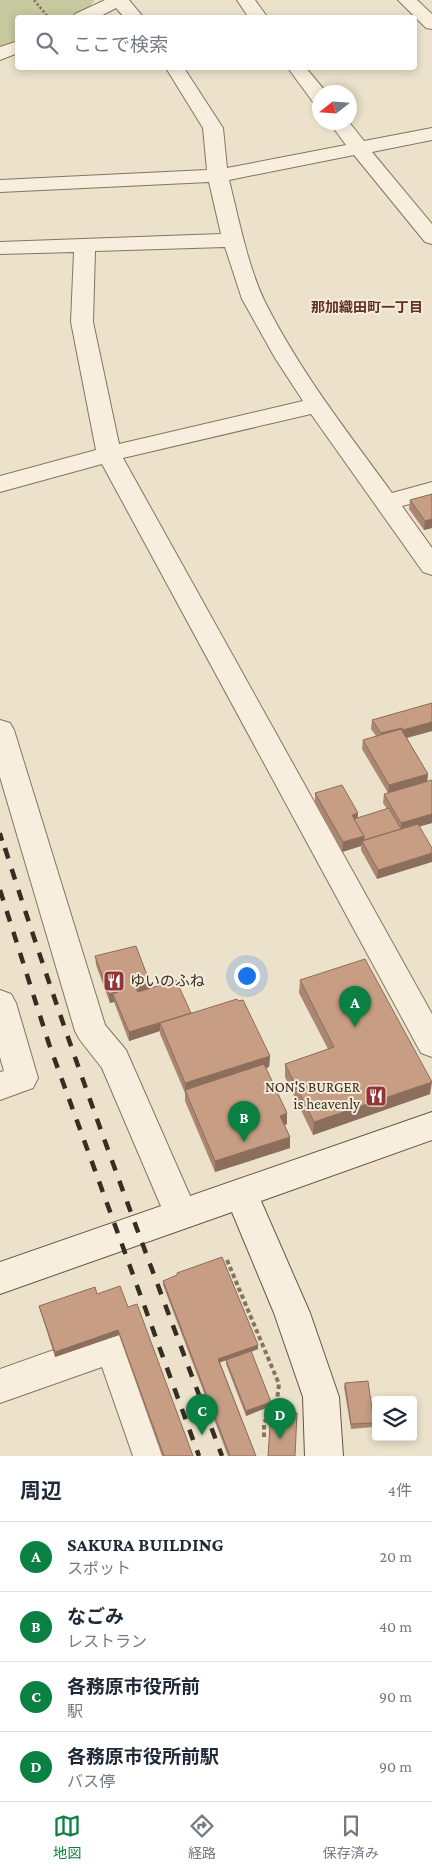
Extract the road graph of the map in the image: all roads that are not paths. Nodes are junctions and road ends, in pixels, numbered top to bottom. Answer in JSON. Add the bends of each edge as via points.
{"nodes":[{"id":1,"x":119,"y":0,"type":"edge"},
{"id":2,"x":246,"y":0,"type":"edge"},
{"id":3,"x":407,"y":0,"type":"edge"},
{"id":4,"x":87,"y":15,"type":"edge"},
{"id":5,"x":132,"y":15,"type":"edge"},
{"id":6,"x":257,"y":15,"type":"edge"},
{"id":7,"x":432,"y":24,"type":"edge"},
{"id":8,"x":15,"y":47,"type":"edge"},
{"id":9,"x":0,"y":54,"type":"edge"},
{"id":10,"x":177,"y":70,"type":"edge"},
{"id":11,"x":299,"y":70,"type":"edge"},
{"id":12,"x":312,"y":88,"type":"edge"},
{"id":13,"x":344,"y":130,"type":"edge"},
{"id":14,"x":432,"y":134,"type":"edge"},
{"id":15,"x":358,"y":149,"type":"junction"},
{"id":16,"x":218,"y":176,"type":"junction"},
{"id":17,"x":0,"y":186,"type":"edge"},
{"id":18,"x":432,"y":238,"type":"edge"},
{"id":19,"x":233,"y":240,"type":"junction"},
{"id":20,"x":85,"y":244,"type":"junction"},
{"id":21,"x":0,"y":248,"type":"edge"},
{"id":22,"x":317,"y":405,"type":"junction"},
{"id":23,"x":109,"y":454,"type":"junction"},
{"id":24,"x":0,"y":484,"type":"edge"},
{"id":25,"x":432,"y":490,"type":"edge"},
{"id":26,"x":387,"y":502,"type":"junction"},
{"id":27,"x":432,"y":566,"type":"edge"},
{"id":28,"x":0,"y":730,"type":"edge"},
{"id":29,"x":0,"y":1003,"type":"edge"},
{"id":30,"x":432,"y":1044,"type":"edge"},
{"id":31,"x":0,"y":1086,"type":"edge"},
{"id":32,"x":432,"y":1126,"type":"edge"},
{"id":33,"x":241,"y":1194,"type":"junction"},
{"id":34,"x":181,"y":1214,"type":"junction"},
{"id":35,"x":0,"y":1278,"type":"edge"},
{"id":36,"x":0,"y":1386,"type":"edge"},
{"id":37,"x":152,"y":1456,"type":"edge"},
{"id":38,"x":324,"y":1456,"type":"edge"}],
"edges":[{"from":1,"to":4,"type":"street"},
{"from":1,"to":5,"type":"street"},
{"from":2,"to":6,"type":"street"},
{"from":3,"to":7,"type":"street"},
{"from":8,"to":9,"type":"street"},
{"from":10,"to":16,"type":"street","via":[[213,128]]},
{"from":11,"to":12,"type":"street"},
{"from":13,"to":15,"type":"street"},
{"from":14,"to":15,"type":"street"},
{"from":15,"to":16,"type":"street"},
{"from":15,"to":18,"type":"street"},
{"from":16,"to":17,"type":"street"},
{"from":16,"to":19,"type":"street"},
{"from":19,"to":20,"type":"street"},
{"from":19,"to":22,"type":"street","via":[[253,299]]},
{"from":20,"to":21,"type":"street"},
{"from":20,"to":23,"type":"street","via":[[82,322]]},
{"from":22,"to":23,"type":"street"},
{"from":22,"to":26,"type":"street"},
{"from":23,"to":24,"type":"street"},
{"from":23,"to":30,"type":"street"},
{"from":25,"to":26,"type":"street"},
{"from":26,"to":27,"type":"street"},
{"from":28,"to":34,"type":"street","via":[[91,1031],[115,1060]]},
{"from":29,"to":31,"type":"street","via":[[22,1078]]},
{"from":32,"to":33,"type":"street"},
{"from":33,"to":34,"type":"street"},
{"from":33,"to":38,"type":"street","via":[[292,1313],[318,1388]]},
{"from":34,"to":35,"type":"street"},
{"from":36,"to":37,"type":"street","via":[[113,1346]]}]}
